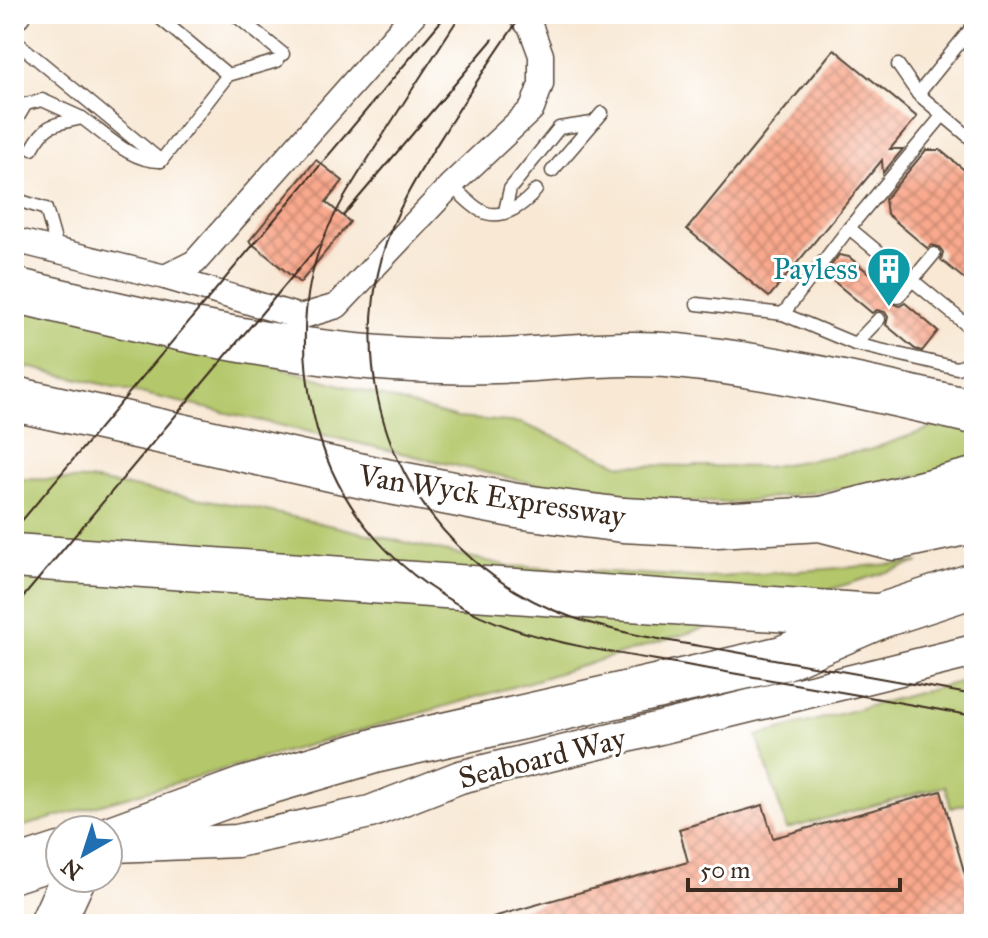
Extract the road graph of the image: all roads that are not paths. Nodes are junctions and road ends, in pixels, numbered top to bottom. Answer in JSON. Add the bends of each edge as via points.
{"nodes":[{"id":1,"x":26,"y":14,"type":"edge"},
{"id":2,"x":155,"y":14,"type":"edge"},
{"id":3,"x":234,"y":14,"type":"edge"},
{"id":4,"x":414,"y":14,"type":"edge"},
{"id":5,"x":519,"y":14,"type":"edge"},
{"id":6,"x":974,"y":25,"type":"edge"},
{"id":7,"x":14,"y":29,"type":"edge"},
{"id":8,"x":14,"y":40,"type":"edge"},
{"id":9,"x":898,"y":65,"type":"dead end"},
{"id":10,"x":228,"y":75,"type":"junction"},
{"id":11,"x":918,"y":94,"type":"junction"},
{"id":12,"x":602,"y":113,"type":"dead end"},
{"id":13,"x":943,"y":115,"type":"junction"},
{"id":14,"x":82,"y":118,"type":"junction"},
{"id":15,"x":592,"y":123,"type":"junction"},
{"id":16,"x":14,"y":124,"type":"edge"},
{"id":17,"x":974,"y":141,"type":"edge"},
{"id":18,"x":32,"y":149,"type":"dead end"},
{"id":19,"x":161,"y":161,"type":"junction"},
{"id":20,"x":552,"y":171,"type":"dead end"},
{"id":21,"x":451,"y":185,"type":"junction"},
{"id":22,"x":536,"y":190,"type":"dead end"},
{"id":23,"x":14,"y":199,"type":"edge"},
{"id":24,"x":505,"y":211,"type":"junction"},
{"id":25,"x":849,"y":228,"type":"junction"},
{"id":26,"x":14,"y":240,"type":"edge"},
{"id":27,"x":58,"y":251,"type":"junction"},
{"id":28,"x":934,"y":254,"type":"dead end"},
{"id":29,"x":165,"y":277,"type":"junction"},
{"id":30,"x":912,"y":280,"type":"junction"},
{"id":31,"x":14,"y":290,"type":"edge"},
{"id":32,"x":898,"y":297,"type":"dead end"},
{"id":33,"x":697,"y":304,"type":"dead end"},
{"id":34,"x":783,"y":314,"type":"junction"},
{"id":35,"x":879,"y":319,"type":"dead end"},
{"id":36,"x":974,"y":331,"type":"edge"},
{"id":37,"x":855,"y":344,"type":"junction"},
{"id":38,"x":974,"y":362,"type":"edge"},
{"id":39,"x":15,"y":399,"type":"edge"},
{"id":40,"x":974,"y":412,"type":"edge"},
{"id":41,"x":974,"y":480,"type":"edge"},
{"id":42,"x":820,"y":519,"type":"junction"},
{"id":43,"x":974,"y":521,"type":"edge"},
{"id":44,"x":14,"y":556,"type":"edge"},
{"id":45,"x":974,"y":585,"type":"edge"},
{"id":46,"x":974,"y":613,"type":"edge"},
{"id":47,"x":880,"y":616,"type":"junction"},
{"id":48,"x":974,"y":651,"type":"edge"},
{"id":49,"x":783,"y":658,"type":"junction"},
{"id":50,"x":124,"y":833,"type":"edge"},
{"id":51,"x":124,"y":845,"type":"edge"},
{"id":52,"x":44,"y":860,"type":"edge"},
{"id":53,"x":14,"y":870,"type":"edge"},
{"id":54,"x":66,"y":894,"type":"edge"},
{"id":55,"x":52,"y":924,"type":"edge"}],
"edges":[{"from":1,"to":7,"type":"lane"},
{"from":2,"to":10,"type":"lane"},
{"from":3,"to":10,"type":"lane","via":[[280,57]]},
{"from":4,"to":29,"type":"street","via":[[195,262]]},
{"from":5,"to":21,"type":"street","via":[[541,55],[541,84],[532,109]]},
{"from":6,"to":11,"type":"lane"},
{"from":8,"to":19,"type":"lane"},
{"from":9,"to":11,"type":"lane"},
{"from":10,"to":19,"type":"lane"},
{"from":11,"to":13,"type":"lane"},
{"from":12,"to":15,"type":"lane"},
{"from":13,"to":17,"type":"lane"},
{"from":13,"to":25,"type":"lane"},
{"from":14,"to":16,"type":"lane","via":[[42,100],[26,104]]},
{"from":14,"to":18,"type":"lane","via":[[42,131]]},
{"from":14,"to":19,"type":"lane","via":[[134,155]]},
{"from":15,"to":20,"type":"lane"},
{"from":15,"to":24,"type":"lane","via":[[559,128],[510,189]]},
{"from":21,"to":24,"type":"lane","via":[[484,212]]},
{"from":21,"to":29,"type":"street","via":[[337,306],[300,317]]},
{"from":22,"to":24,"type":"lane","via":[[526,203]]},
{"from":23,"to":27,"type":"lane","via":[[46,209]]},
{"from":25,"to":30,"type":"lane"},
{"from":25,"to":34,"type":"lane"},
{"from":26,"to":27,"type":"street"},
{"from":27,"to":29,"type":"street"},
{"from":28,"to":30,"type":"lane"},
{"from":30,"to":32,"type":"lane"},
{"from":30,"to":36,"type":"lane"},
{"from":31,"to":40,"type":"highway","via":[[268,345],[393,359],[676,356],[850,384]]},
{"from":33,"to":34,"type":"lane"},
{"from":34,"to":37,"type":"lane"},
{"from":35,"to":37,"type":"lane"},
{"from":37,"to":38,"type":"lane","via":[[957,368]]},
{"from":39,"to":42,"type":"highway","name":"Van Wyck Expressway","via":[[532,508],[717,525]]},
{"from":41,"to":42,"type":"highway"},
{"from":42,"to":43,"type":"highway","name":"Van Wyck Expressway","via":[[894,538]]},
{"from":44,"to":47,"type":"highway"},
{"from":45,"to":47,"type":"highway"},
{"from":46,"to":49,"type":"highway"},
{"from":47,"to":49,"type":"highway"},
{"from":48,"to":51,"type":"street","name":"Seaboard Way","via":[[460,777],[355,815],[237,841]]},
{"from":49,"to":50,"type":"highway","via":[[378,750],[245,789]]},
{"from":52,"to":53,"type":"highway"},
{"from":54,"to":55,"type":"highway"}]}
